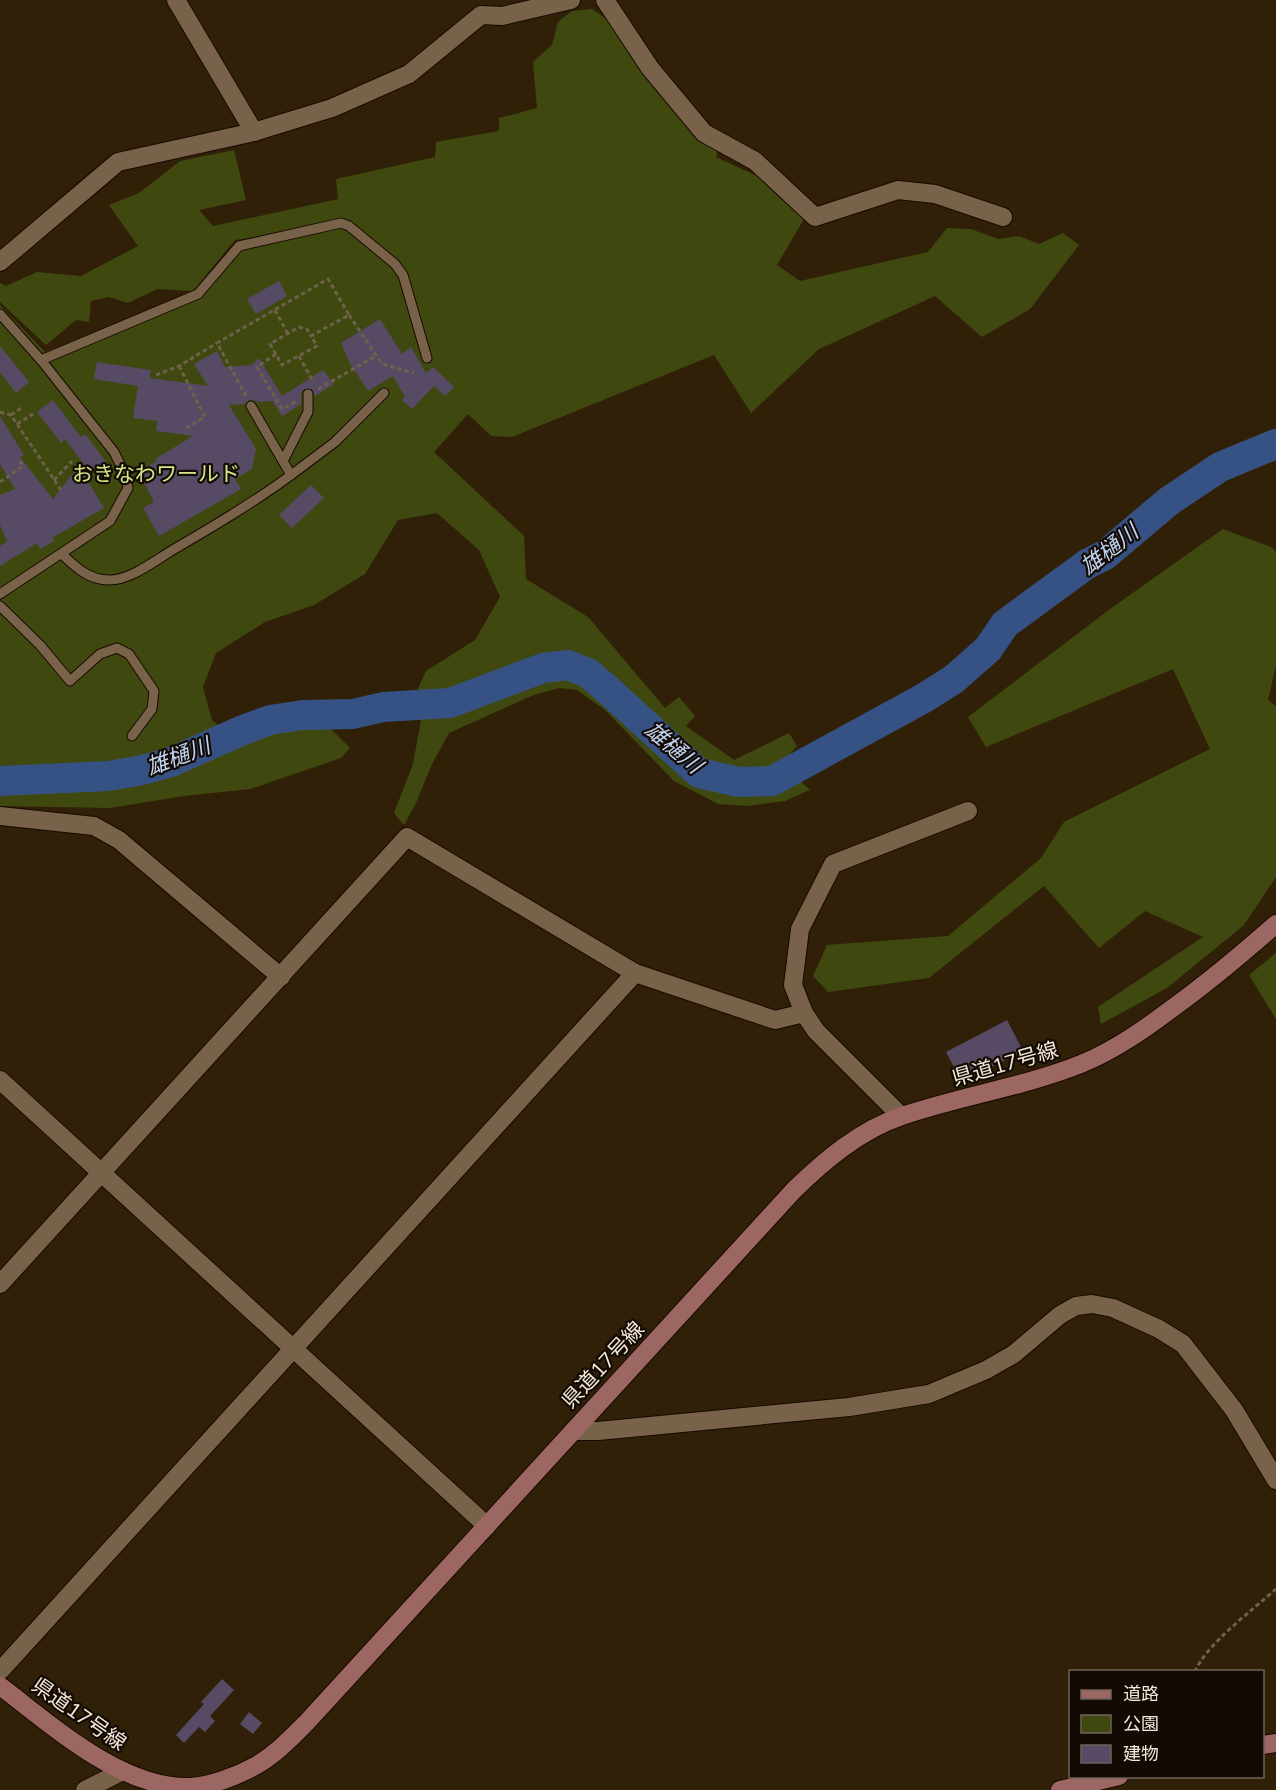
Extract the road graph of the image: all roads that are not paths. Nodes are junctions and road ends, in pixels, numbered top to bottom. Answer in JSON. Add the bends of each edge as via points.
{"nodes":[{"id":1,"x":176,"y":0,"type":"edge"},
{"id":2,"x":571,"y":0,"type":"edge"},
{"id":3,"x":605,"y":0,"type":"edge"},
{"id":4,"x":481,"y":7,"type":"edge"},
{"id":5,"x":254,"y":132,"type":"junction"},
{"id":6,"x":1003,"y":217,"type":"dead end"},
{"id":7,"x":3,"y":252,"type":"edge"},
{"id":8,"x":0,"y":314,"type":"edge"},
{"id":9,"x":427,"y":358,"type":"dead end"},
{"id":10,"x":41,"y":360,"type":"junction"},
{"id":11,"x":313,"y":392,"type":"road end"},
{"id":12,"x":384,"y":393,"type":"dead end"},
{"id":13,"x":251,"y":406,"type":"road end"},
{"id":14,"x":283,"y":461,"type":"junction"},
{"id":15,"x":291,"y":475,"type":"junction"},
{"id":16,"x":62,"y":554,"type":"junction"},
{"id":17,"x":0,"y":594,"type":"edge"},
{"id":18,"x":0,"y":606,"type":"edge"},
{"id":19,"x":132,"y":736,"type":"dead end"},
{"id":20,"x":968,"y":811,"type":"dead end"},
{"id":21,"x":0,"y":816,"type":"edge"},
{"id":22,"x":1276,"y":924,"type":"edge"},
{"id":23,"x":635,"y":974,"type":"junction"},
{"id":24,"x":281,"y":977,"type":"junction"},
{"id":25,"x":804,"y":1013,"type":"junction"},
{"id":26,"x":0,"y":1080,"type":"edge"},
{"id":27,"x":901,"y":1116,"type":"junction"},
{"id":28,"x":102,"y":1173,"type":"junction"},
{"id":29,"x":0,"y":1284,"type":"edge"},
{"id":30,"x":295,"y":1349,"type":"junction"},
{"id":31,"x":573,"y":1431,"type":"junction"},
{"id":32,"x":1276,"y":1480,"type":"edge"},
{"id":33,"x":487,"y":1526,"type":"junction"},
{"id":34,"x":0,"y":1671,"type":"edge"},
{"id":35,"x":0,"y":1686,"type":"edge"},
{"id":36,"x":123,"y":1771,"type":"junction"},
{"id":37,"x":1111,"y":1778,"type":"edge"},
{"id":38,"x":192,"y":1788,"type":"edge"},
{"id":39,"x":85,"y":1790,"type":"edge"},
{"id":40,"x":1060,"y":1790,"type":"edge"}],
"edges":[{"from":1,"to":5,"type":"street"},
{"from":2,"to":4,"type":"street","via":[[502,16]]},
{"from":3,"to":6,"type":"street","via":[[650,68],[704,133],[755,161],[815,217],[898,190],[935,195]]},
{"from":4,"to":5,"type":"street","via":[[409,74],[332,108]]},
{"from":5,"to":7,"type":"street","via":[[118,162]]},
{"from":8,"to":10,"type":"lane"},
{"from":9,"to":10,"type":"lane","via":[[403,275],[395,264],[341,223],[239,246],[198,294]]},
{"from":10,"to":16,"type":"lane","via":[[114,452],[128,488],[110,521]]},
{"from":11,"to":14,"type":"lane"},
{"from":12,"to":15,"type":"lane","via":[[335,442]]},
{"from":13,"to":14,"type":"lane"},
{"from":14,"to":15,"type":"lane"},
{"from":15,"to":16,"type":"lane","via":[[253,503],[133,573],[110,580],[93,577]]},
{"from":16,"to":17,"type":"lane"},
{"from":18,"to":19,"type":"lane","via":[[70,681],[100,654],[117,648],[129,654],[154,691],[152,709]]},
{"from":20,"to":25,"type":"street","via":[[832,864],[800,929],[793,985]]},
{"from":21,"to":24,"type":"street","via":[[94,826],[119,840]]},
{"from":22,"to":27,"type":"main road","name":"県道17号線","via":[[1195,992],[1112,1049],[1037,1080]]},
{"from":23,"to":24,"type":"street","via":[[407,837]]},
{"from":23,"to":25,"type":"street","via":[[774,1020]]},
{"from":23,"to":30,"type":"street"},
{"from":24,"to":28,"type":"street"},
{"from":25,"to":27,"type":"street","via":[[816,1031]]},
{"from":26,"to":28,"type":"street"},
{"from":27,"to":31,"type":"main road","name":"県道17号線","via":[[867,1132],[819,1165]]},
{"from":28,"to":29,"type":"street"},
{"from":28,"to":30,"type":"street"},
{"from":30,"to":33,"type":"street"},
{"from":30,"to":34,"type":"street"},
{"from":31,"to":32,"type":"street","via":[[849,1407],[929,1394],[986,1370],[1014,1354],[1060,1315],[1076,1306],[1092,1304],[1113,1308],[1183,1344],[1233,1410]]},
{"from":31,"to":33,"type":"main road","name":"県道17号線"},
{"from":33,"to":38,"type":"main road","name":"県道17号線","via":[[290,1739],[255,1766]]},
{"from":35,"to":36,"type":"main road","name":"県道17号線","via":[[76,1744]]},
{"from":36,"to":38,"type":"main road","name":"県道17号線"},
{"from":36,"to":39,"type":"street"},
{"from":37,"to":40,"type":"main road"}]}
